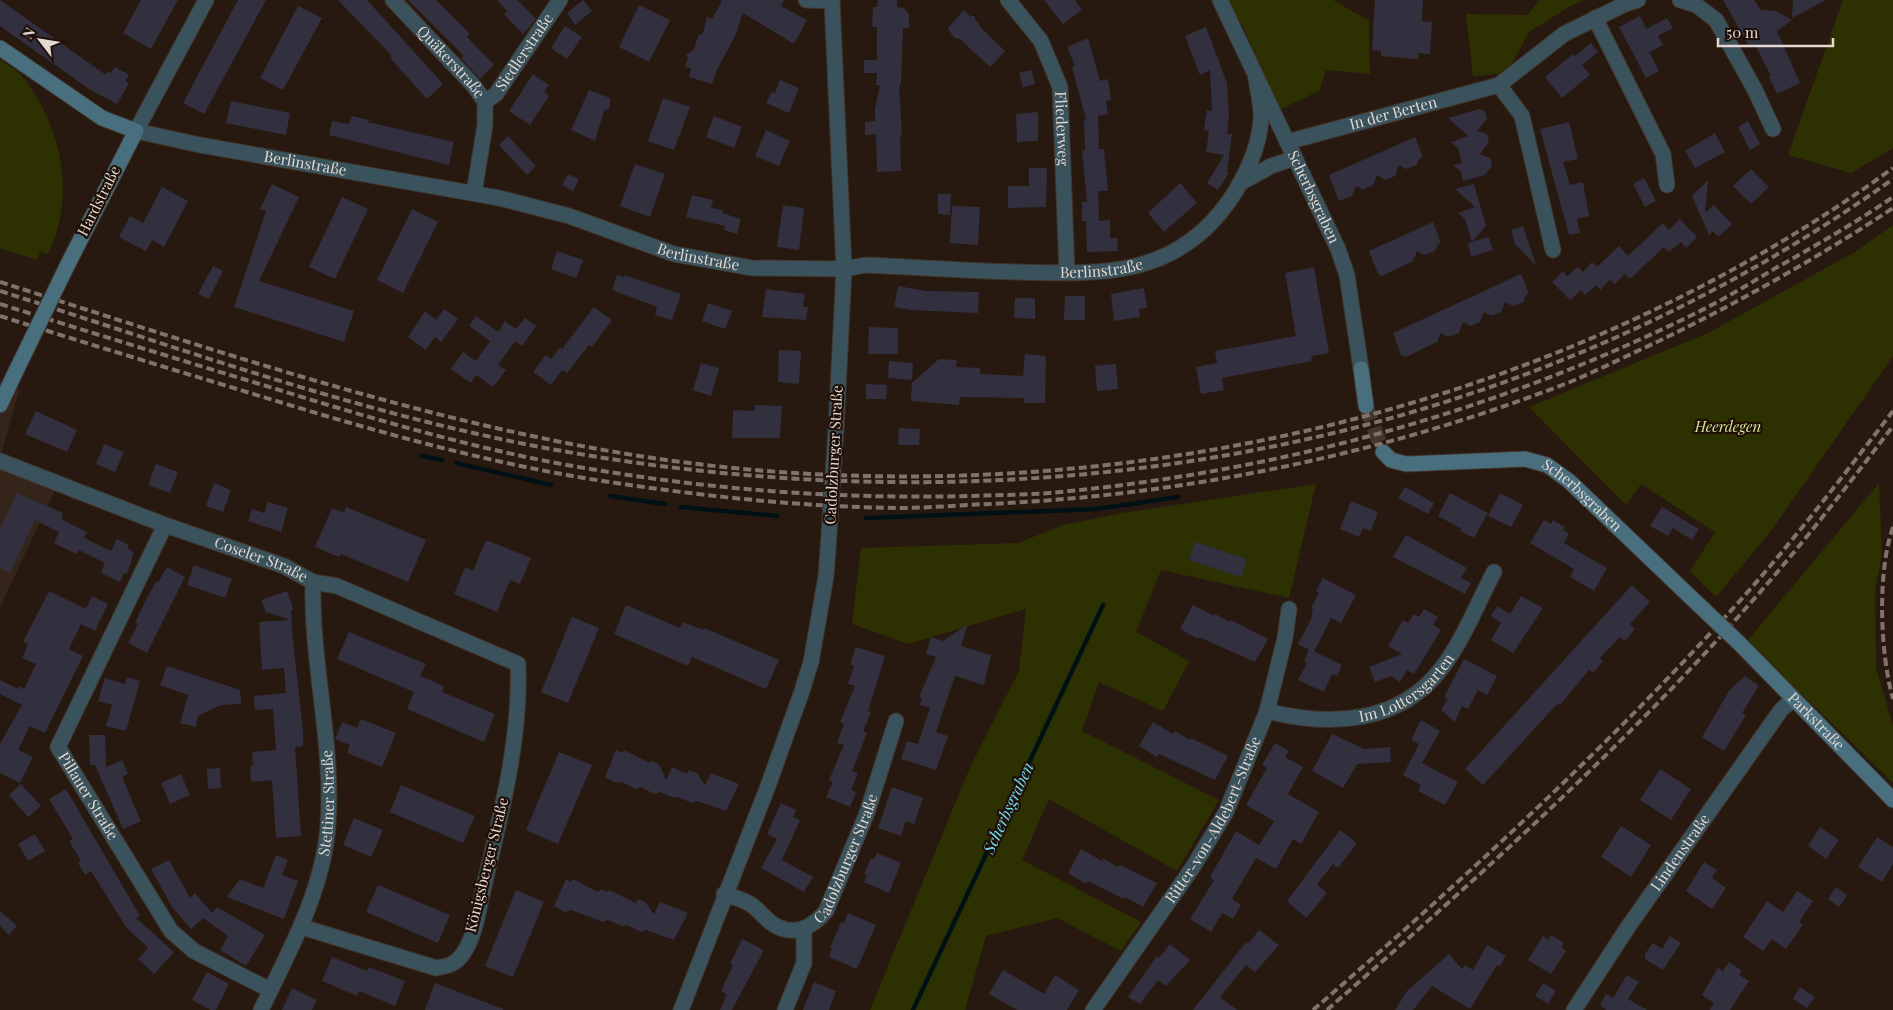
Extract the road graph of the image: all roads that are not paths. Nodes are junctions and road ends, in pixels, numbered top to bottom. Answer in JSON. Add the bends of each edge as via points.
{"nodes":[{"id":1,"x":206,"y":0,"type":"edge"},
{"id":2,"x":393,"y":0,"type":"edge"},
{"id":3,"x":560,"y":0,"type":"edge"},
{"id":4,"x":806,"y":0,"type":"edge"},
{"id":5,"x":832,"y":0,"type":"edge"},
{"id":6,"x":1008,"y":0,"type":"edge"},
{"id":7,"x":1220,"y":0,"type":"edge"},
{"id":8,"x":1638,"y":0,"type":"edge"},
{"id":9,"x":1680,"y":0,"type":"edge"},
{"id":10,"x":1595,"y":18,"type":"junction"},
{"id":11,"x":0,"y":48,"type":"edge"},
{"id":12,"x":1256,"y":79,"type":"junction"},
{"id":13,"x":1499,"y":85,"type":"junction"},
{"id":14,"x":485,"y":102,"type":"junction"},
{"id":15,"x":1773,"y":129,"type":"dead end"},
{"id":16,"x":136,"y":131,"type":"junction"},
{"id":17,"x":1287,"y":142,"type":"junction"},
{"id":18,"x":1295,"y":158,"type":"junction"},
{"id":19,"x":1242,"y":182,"type":"junction"},
{"id":20,"x":1667,"y":185,"type":"dead end"},
{"id":21,"x":474,"y":193,"type":"junction"},
{"id":22,"x":1553,"y":250,"type":"dead end"},
{"id":23,"x":844,"y":269,"type":"junction"},
{"id":24,"x":1067,"y":273,"type":"junction"},
{"id":25,"x":0,"y":405,"type":"edge"},
{"id":26,"x":1366,"y":406,"type":"tunnel mouth"},
{"id":27,"x":1383,"y":452,"type":"tunnel mouth"},
{"id":28,"x":0,"y":461,"type":"edge"},
{"id":29,"x":165,"y":525,"type":"junction"},
{"id":30,"x":1494,"y":572,"type":"dead end"},
{"id":31,"x":313,"y":582,"type":"junction"},
{"id":32,"x":1289,"y":609,"type":"dead end"},
{"id":33,"x":1738,"y":643,"type":"joint"},
{"id":34,"x":518,"y":664,"type":"joint"},
{"id":35,"x":1792,"y":700,"type":"junction"},
{"id":36,"x":1268,"y":711,"type":"junction"},
{"id":37,"x":896,"y":721,"type":"dead end"},
{"id":38,"x":1893,"y":800,"type":"edge"},
{"id":39,"x":724,"y":894,"type":"junction"},
{"id":40,"x":302,"y":927,"type":"junction"},
{"id":41,"x":804,"y":930,"type":"junction"},
{"id":42,"x":270,"y":990,"type":"junction"},
{"id":43,"x":261,"y":1010,"type":"edge"},
{"id":44,"x":681,"y":1010,"type":"edge"},
{"id":45,"x":785,"y":1010,"type":"edge"},
{"id":46,"x":1093,"y":1010,"type":"edge"},
{"id":47,"x":1574,"y":1010,"type":"edge"}],
"edges":[{"from":1,"to":16,"type":"street","name":"Hardstraße"},
{"from":2,"to":14,"type":"street","name":"Quäkerstraße","via":[[474,86]]},
{"from":3,"to":14,"type":"street","name":"Siedlerstraße","via":[[496,94]]},
{"from":4,"to":5,"type":"street"},
{"from":5,"to":23,"type":"street","name":"Cadolzburger Straße"},
{"from":6,"to":24,"type":"street","name":"Fliederweg","via":[[1040,41],[1060,87]]},
{"from":7,"to":12,"type":"street","name":"Scherbsgraben"},
{"from":8,"to":10,"type":"street","name":"In der Berten"},
{"from":9,"to":15,"type":"street","via":[[1696,5],[1716,20]]},
{"from":10,"to":13,"type":"street","name":"In der Berten","via":[[1564,34]]},
{"from":10,"to":20,"type":"street","via":[[1663,154]]},
{"from":11,"to":16,"type":"street","via":[[102,118]]},
{"from":12,"to":17,"type":"street","name":"Scherbsgraben"},
{"from":12,"to":19,"type":"street","name":"Berlinstraße","via":[[1261,120],[1255,149]]},
{"from":13,"to":17,"type":"street","name":"In der Berten"},
{"from":13,"to":22,"type":"street","via":[[1522,116]]},
{"from":14,"to":21,"type":"street","name":"Quäkerstraße","via":[[485,125]]},
{"from":16,"to":21,"type":"street","name":"Berlinstraße"},
{"from":16,"to":25,"type":"street","name":"Hardstraße","bridge":true},
{"from":17,"to":18,"type":"street","name":"Scherbsgraben"},
{"from":18,"to":19,"type":"street","name":"Berlinstraße","via":[[1271,166]]},
{"from":18,"to":26,"type":"street","name":"Scherbsgraben","via":[[1347,275]]},
{"from":19,"to":24,"type":"street","name":"Berlinstraße","via":[[1218,217],[1183,246],[1164,256],[1111,272]]},
{"from":21,"to":23,"type":"street","name":"Berlinstraße","via":[[569,216],[674,254],[752,268]]},
{"from":23,"to":24,"type":"street","name":"Berlinstraße","via":[[866,265]]},
{"from":23,"to":39,"type":"street","name":"Cadolzburger Straße","bridge":true,"via":[[826,576],[811,662],[768,786]]},
{"from":27,"to":33,"type":"street","name":"Scherbsgraben","bridge":true,"via":[[1391,460],[1406,464],[1509,458],[1547,464],[1569,481]]},
{"from":28,"to":29,"type":"street","name":"Coseler Straße"},
{"from":29,"to":31,"type":"street","name":"Coseler Straße","via":[[284,566]]},
{"from":29,"to":42,"type":"street","name":"Pillauer Straße","via":[[58,747],[171,931],[194,951]]},
{"from":30,"to":36,"type":"street","name":"Im Lottersgarten","via":[[1441,669],[1424,687],[1405,700],[1382,713],[1363,718],[1312,720]]},
{"from":31,"to":34,"type":"street","name":"Coseler Straße","via":[[338,586]]},
{"from":31,"to":40,"type":"street","name":"Stettiner Straße","via":[[312,620],[328,774],[328,826],[320,873]]},
{"from":32,"to":36,"type":"street","name":"Ritter-von-Aldebert-Straße"},
{"from":33,"to":35,"type":"street","name":"Parkstraße"},
{"from":34,"to":40,"type":"street","name":"Königsberger Straße","via":[[518,711],[503,805],[480,904],[463,955],[451,966],[436,968]]},
{"from":35,"to":38,"type":"street","name":"Parkstraße"},
{"from":35,"to":47,"type":"street","name":"Lindenstraße","via":[[1781,710],[1639,911]]},
{"from":36,"to":46,"type":"street","name":"Ritter-von-Aldebert-Straße","via":[[1226,812],[1175,894]]},
{"from":37,"to":41,"type":"street","name":"Cadolzburger Straße","via":[[867,813],[826,911]]},
{"from":39,"to":41,"type":"street","name":"Cadolzburger Straße","via":[[750,904],[772,923],[786,929]]},
{"from":39,"to":44,"type":"street","name":"Cadolzburger Straße"},
{"from":40,"to":42,"type":"street","name":"Stettiner Straße"},
{"from":41,"to":45,"type":"street","name":"Cadolzburger Straße","via":[[804,963]]},
{"from":42,"to":43,"type":"street","name":"Stettiner Straße"}]}
